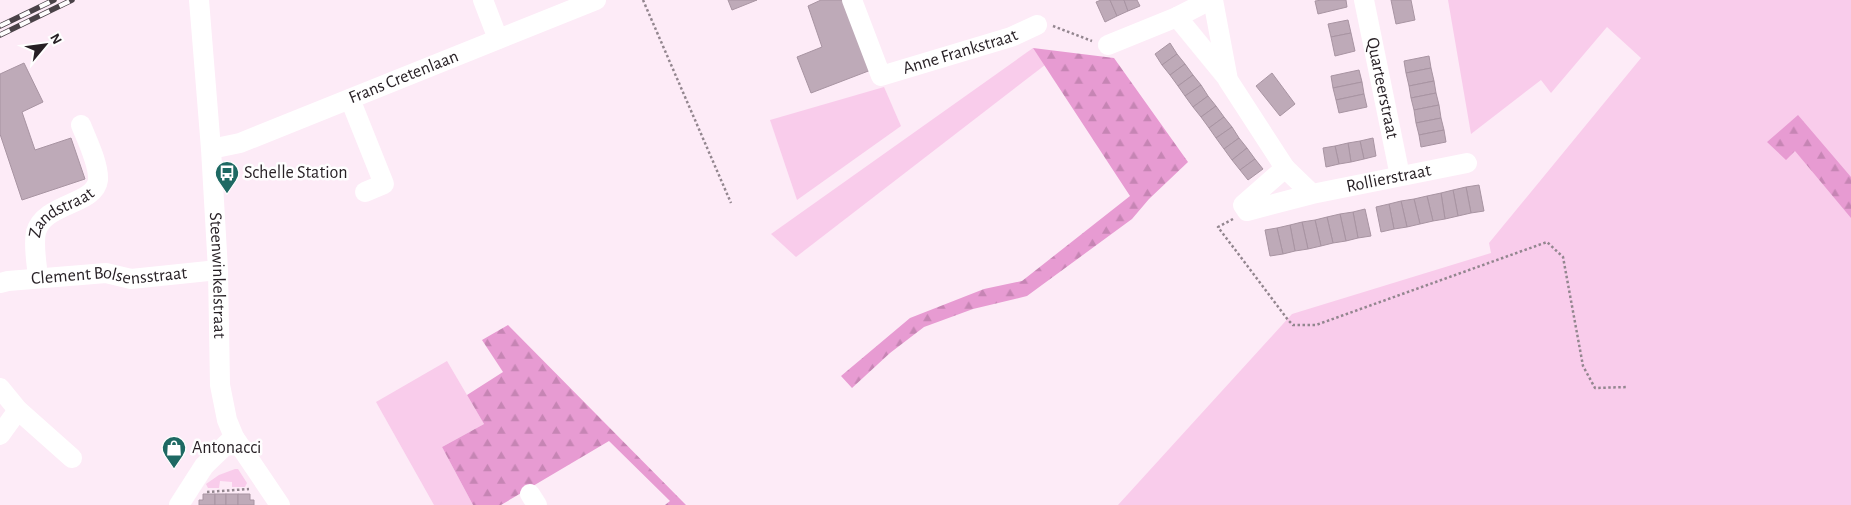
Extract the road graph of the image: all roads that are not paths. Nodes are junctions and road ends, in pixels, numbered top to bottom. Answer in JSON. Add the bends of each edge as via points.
{"nodes":[{"id":1,"x":199,"y":0,"type":"edge"},
{"id":2,"x":483,"y":0,"type":"edge"},
{"id":3,"x":596,"y":0,"type":"edge"},
{"id":4,"x":852,"y":0,"type":"edge"},
{"id":5,"x":1211,"y":0,"type":"edge"},
{"id":6,"x":1364,"y":0,"type":"edge"},
{"id":7,"x":1177,"y":17,"type":"junction"},
{"id":8,"x":1037,"y":25,"type":"road end"},
{"id":9,"x":498,"y":38,"type":"junction"},
{"id":10,"x":1108,"y":45,"type":"road end"},
{"id":11,"x":1228,"y":80,"type":"junction"},
{"id":12,"x":350,"y":99,"type":"junction"},
{"id":13,"x":81,"y":125,"type":"dead end"},
{"id":14,"x":211,"y":149,"type":"junction"},
{"id":15,"x":1467,"y":164,"type":"dead end"},
{"id":16,"x":1285,"y":168,"type":"junction"},
{"id":17,"x":1400,"y":176,"type":"junction"},
{"id":18,"x":365,"y":192,"type":"dead end"},
{"id":19,"x":1312,"y":194,"type":"junction"},
{"id":20,"x":218,"y":270,"type":"junction"},
{"id":21,"x":38,"y":278,"type":"junction"},
{"id":22,"x":0,"y":283,"type":"edge"},
{"id":23,"x":0,"y":388,"type":"edge"},
{"id":24,"x":18,"y":410,"type":"junction"},
{"id":25,"x":0,"y":435,"type":"edge"},
{"id":26,"x":234,"y":437,"type":"junction"},
{"id":27,"x":72,"y":458,"type":"dead end"},
{"id":28,"x":184,"y":499,"type":"edge"},
{"id":29,"x":280,"y":505,"type":"edge"}],
"edges":[{"from":1,"to":14,"type":"street","name":"Steenwinkelstraat"},
{"from":2,"to":9,"type":"street"},
{"from":3,"to":9,"type":"street","name":"Frans Cretenlaan"},
{"from":4,"to":8,"type":"street","name":"Anne Frankstraat","via":[[881,76],[1011,37]]},
{"from":5,"to":7,"type":"street"},
{"from":5,"to":11,"type":"street"},
{"from":6,"to":17,"type":"street","name":"Quarteerstraat"},
{"from":7,"to":10,"type":"street"},
{"from":7,"to":11,"type":"street"},
{"from":9,"to":12,"type":"street","name":"Frans Cretenlaan"},
{"from":11,"to":16,"type":"street"},
{"from":12,"to":14,"type":"street","name":"Frans Cretenlaan","via":[[240,143]]},
{"from":12,"to":18,"type":"street","via":[[384,184]]},
{"from":13,"to":21,"type":"street","name":"Zandstraat","via":[[98,182],[88,196],[53,212],[37,230]]},
{"from":14,"to":20,"type":"street","name":"Steenwinkelstraat"},
{"from":15,"to":17,"type":"street","name":"Rollierstraat"},
{"from":16,"to":19,"type":"street"},
{"from":16,"to":19,"type":"street","name":"Rollierstraat","via":[[1243,205],[1248,211]]},
{"from":17,"to":19,"type":"street","name":"Rollierstraat"},
{"from":20,"to":21,"type":"street","name":"Clement Bolsensstraat","via":[[131,279],[106,273]]},
{"from":20,"to":26,"type":"street","name":"Steenwinkelstraat","via":[[220,385]]},
{"from":21,"to":22,"type":"street","name":"Clement Bolsensstraat"},
{"from":23,"to":24,"type":"street"},
{"from":24,"to":25,"type":"street"},
{"from":24,"to":27,"type":"street"},
{"from":26,"to":28,"type":"street","via":[[204,466]]},
{"from":26,"to":29,"type":"street","name":"Steenwinkelstraat"}]}
